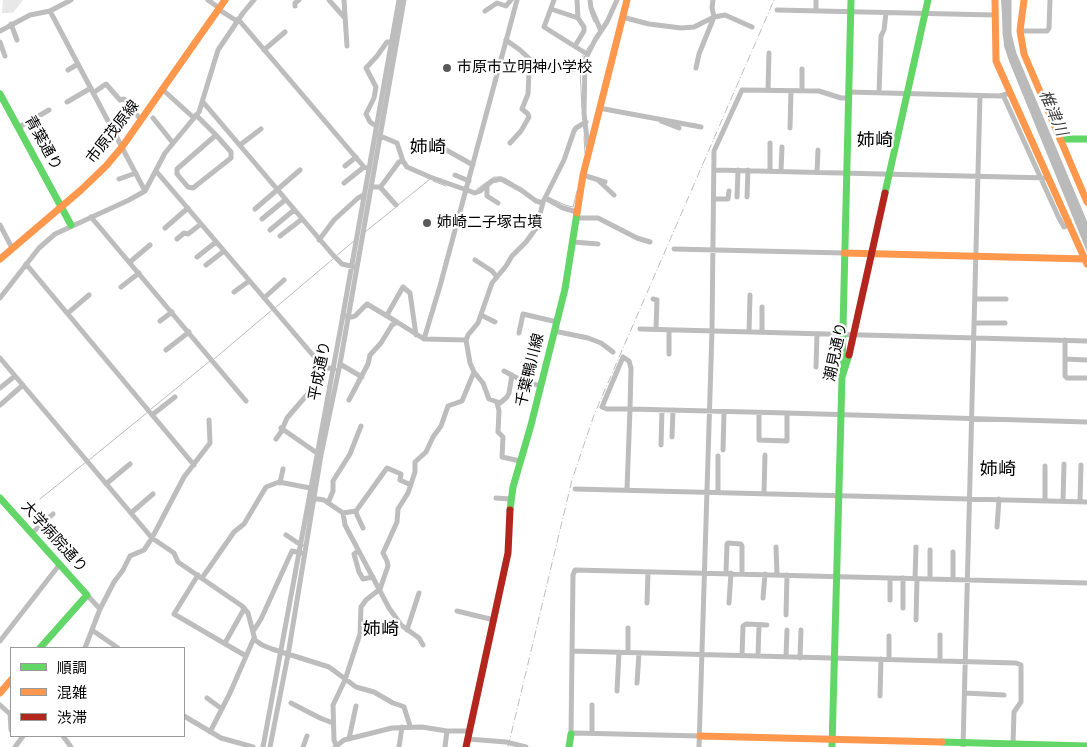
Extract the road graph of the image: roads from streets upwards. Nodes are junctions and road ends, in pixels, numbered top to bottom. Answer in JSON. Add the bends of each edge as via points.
{"nodes":[{"id":1,"x":58,"y":0,"type":"edge"},
{"id":2,"x":72,"y":0,"type":"edge"},
{"id":3,"x":208,"y":0,"type":"edge"},
{"id":4,"x":225,"y":0,"type":"edge"},
{"id":5,"x":254,"y":0,"type":"edge"},
{"id":6,"x":299,"y":0,"type":"edge"},
{"id":7,"x":329,"y":0,"type":"edge"},
{"id":8,"x":344,"y":0,"type":"edge"},
{"id":9,"x":399,"y":0,"type":"edge"},
{"id":10,"x":404,"y":0,"type":"edge"},
{"id":11,"x":512,"y":0,"type":"edge"},
{"id":12,"x":517,"y":0,"type":"edge"},
{"id":13,"x":554,"y":0,"type":"edge"},
{"id":14,"x":577,"y":0,"type":"edge"},
{"id":15,"x":590,"y":0,"type":"edge"},
{"id":16,"x":617,"y":0,"type":"edge"},
{"id":17,"x":627,"y":0,"type":"edge"},
{"id":18,"x":713,"y":0,"type":"edge"},
{"id":19,"x":816,"y":0,"type":"edge"},
{"id":20,"x":851,"y":0,"type":"edge"},
{"id":21,"x":928,"y":0,"type":"edge"},
{"id":22,"x":995,"y":0,"type":"edge"},
{"id":23,"x":1024,"y":0,"type":"edge"},
{"id":24,"x":1050,"y":0,"type":"edge"},
{"id":25,"x":61,"y":6,"type":"junction"},
{"id":26,"x":295,"y":6,"type":"dead end"},
{"id":27,"x":218,"y":9,"type":"junction"},
{"id":28,"x":550,"y":9,"type":"junction"},
{"id":29,"x":777,"y":10,"type":"dead end"},
{"id":30,"x":816,"y":10,"type":"junction"},
{"id":31,"x":50,"y":11,"type":"junction"},
{"id":32,"x":485,"y":11,"type":"dead end"},
{"id":33,"x":851,"y":11,"type":"junction"},
{"id":34,"x":886,"y":12,"type":"junction"},
{"id":35,"x":925,"y":13,"type":"junction"},
{"id":36,"x":994,"y":15,"type":"junction"},
{"id":37,"x":622,"y":17,"type":"junction"},
{"id":38,"x":714,"y":17,"type":"junction"},
{"id":39,"x":344,"y":18,"type":"junction"},
{"id":40,"x":578,"y":18,"type":"junction"},
{"id":41,"x":238,"y":20,"type":"junction"},
{"id":42,"x":11,"y":24,"type":"junction"},
{"id":43,"x":752,"y":27,"type":"dead end"},
{"id":44,"x":0,"y":30,"type":"edge"},
{"id":45,"x":601,"y":31,"type":"junction"},
{"id":46,"x":1020,"y":31,"type":"junction"},
{"id":47,"x":285,"y":32,"type":"dead end"},
{"id":48,"x":17,"y":40,"type":"dead end"},
{"id":49,"x":506,"y":40,"type":"junction"},
{"id":50,"x":0,"y":42,"type":"edge"},
{"id":51,"x":391,"y":42,"type":"junction"},
{"id":52,"x":347,"y":46,"type":"dead end"},
{"id":53,"x":575,"y":46,"type":"junction"},
{"id":54,"x":264,"y":50,"type":"junction"},
{"id":55,"x":769,"y":53,"type":"dead end"},
{"id":56,"x":588,"y":54,"type":"junction"},
{"id":57,"x":5,"y":56,"type":"dead end"},
{"id":58,"x":532,"y":63,"type":"junction"},
{"id":59,"x":78,"y":64,"type":"junction"},
{"id":60,"x":584,"y":68,"type":"junction"},
{"id":61,"x":696,"y":68,"type":"dead end"},
{"id":62,"x":802,"y":69,"type":"dead end"},
{"id":63,"x":68,"y":70,"type":"dead end"},
{"id":64,"x":162,"y":89,"type":"junction"},
{"id":65,"x":92,"y":90,"type":"junction"},
{"id":66,"x":768,"y":90,"type":"junction"},
{"id":67,"x":791,"y":91,"type":"junction"},
{"id":68,"x":802,"y":91,"type":"junction"},
{"id":69,"x":879,"y":93,"type":"junction"},
{"id":70,"x":0,"y":94,"type":"edge"},
{"id":71,"x":908,"y":94,"type":"junction"},
{"id":72,"x":1006,"y":94,"type":"junction"},
{"id":73,"x":848,"y":95,"type":"junction"},
{"id":74,"x":980,"y":96,"type":"junction"},
{"id":75,"x":68,"y":102,"type":"dead end"},
{"id":76,"x":203,"y":102,"type":"junction"},
{"id":77,"x":599,"y":108,"type":"junction"},
{"id":78,"x":49,"y":110,"type":"dead end"},
{"id":79,"x":195,"y":117,"type":"junction"},
{"id":80,"x":152,"y":118,"type":"dead end"},
{"id":81,"x":656,"y":118,"type":"junction"},
{"id":82,"x":141,"y":120,"type":"junction"},
{"id":83,"x":586,"y":122,"type":"junction"},
{"id":84,"x":376,"y":126,"type":"junction"},
{"id":85,"x":19,"y":127,"type":"junction"},
{"id":86,"x":701,"y":127,"type":"dead end"},
{"id":87,"x":679,"y":128,"type":"dead end"},
{"id":88,"x":790,"y":128,"type":"dead end"},
{"id":89,"x":261,"y":129,"type":"dead end"},
{"id":90,"x":216,"y":135,"type":"junction"},
{"id":91,"x":378,"y":135,"type":"junction"},
{"id":92,"x":1031,"y":139,"type":"junction"},
{"id":93,"x":1060,"y":139,"type":"junction"},
{"id":94,"x":1087,"y":139,"type":"edge"},
{"id":95,"x":174,"y":142,"type":"junction"},
{"id":96,"x":510,"y":142,"type":"dead end"},
{"id":97,"x":1023,"y":142,"type":"junction"},
{"id":98,"x":770,"y":143,"type":"dead end"},
{"id":99,"x":240,"y":145,"type":"junction"},
{"id":100,"x":122,"y":147,"type":"junction"},
{"id":101,"x":442,"y":147,"type":"dead end"},
{"id":102,"x":782,"y":147,"type":"dead end"},
{"id":103,"x":818,"y":150,"type":"dead end"},
{"id":104,"x":588,"y":151,"type":"junction"},
{"id":105,"x":356,"y":157,"type":"junction"},
{"id":106,"x":403,"y":161,"type":"junction"},
{"id":107,"x":473,"y":165,"type":"junction"},
{"id":108,"x":345,"y":166,"type":"dead end"},
{"id":109,"x":369,"y":169,"type":"junction"},
{"id":110,"x":300,"y":170,"type":"dead end"},
{"id":111,"x":715,"y":170,"type":"junction"},
{"id":112,"x":738,"y":170,"type":"junction"},
{"id":113,"x":748,"y":170,"type":"junction"},
{"id":114,"x":156,"y":171,"type":"junction"},
{"id":115,"x":770,"y":171,"type":"junction"},
{"id":116,"x":781,"y":171,"type":"junction"},
{"id":117,"x":817,"y":172,"type":"junction"},
{"id":118,"x":136,"y":173,"type":"junction"},
{"id":119,"x":846,"y":173,"type":"junction"},
{"id":120,"x":890,"y":174,"type":"junction"},
{"id":121,"x":455,"y":175,"type":"dead end"},
{"id":122,"x":583,"y":175,"type":"junction"},
{"id":123,"x":978,"y":176,"type":"junction"},
{"id":124,"x":1044,"y":178,"type":"junction"},
{"id":125,"x":119,"y":179,"type":"dead end"},
{"id":126,"x":598,"y":180,"type":"junction"},
{"id":127,"x":469,"y":181,"type":"junction"},
{"id":128,"x":605,"y":182,"type":"dead end"},
{"id":129,"x":344,"y":183,"type":"dead end"},
{"id":130,"x":487,"y":186,"type":"junction"},
{"id":131,"x":371,"y":187,"type":"junction"},
{"id":132,"x":380,"y":187,"type":"junction"},
{"id":133,"x":277,"y":189,"type":"junction"},
{"id":134,"x":466,"y":191,"type":"junction"},
{"id":135,"x":729,"y":191,"type":"dead end"},
{"id":136,"x":144,"y":192,"type":"junction"},
{"id":137,"x":364,"y":195,"type":"junction"},
{"id":138,"x":614,"y":195,"type":"dead end"},
{"id":139,"x":737,"y":197,"type":"dead end"},
{"id":140,"x":747,"y":197,"type":"dead end"},
{"id":141,"x":714,"y":199,"type":"junction"},
{"id":142,"x":285,"y":200,"type":"junction"},
{"id":143,"x":544,"y":200,"type":"junction"},
{"id":144,"x":1087,"y":202,"type":"edge"},
{"id":145,"x":498,"y":203,"type":"dead end"},
{"id":146,"x":396,"y":205,"type":"dead end"},
{"id":147,"x":62,"y":206,"type":"junction"},
{"id":148,"x":188,"y":208,"type":"junction"},
{"id":149,"x":254,"y":209,"type":"dead end"},
{"id":150,"x":294,"y":210,"type":"junction"},
{"id":151,"x":577,"y":215,"type":"junction"},
{"id":152,"x":92,"y":217,"type":"junction"},
{"id":153,"x":262,"y":219,"type":"dead end"},
{"id":154,"x":302,"y":219,"type":"junction"},
{"id":155,"x":201,"y":224,"type":"junction"},
{"id":156,"x":0,"y":225,"type":"edge"},
{"id":157,"x":71,"y":225,"type":"junction"},
{"id":158,"x":166,"y":228,"type":"dead end"},
{"id":159,"x":270,"y":230,"type":"dead end"},
{"id":160,"x":280,"y":236,"type":"dead end"},
{"id":161,"x":177,"y":240,"type":"dead end"},
{"id":162,"x":319,"y":240,"type":"junction"},
{"id":163,"x":216,"y":242,"type":"junction"},
{"id":164,"x":573,"y":242,"type":"junction"},
{"id":165,"x":650,"y":242,"type":"dead end"},
{"id":166,"x":598,"y":244,"type":"dead end"},
{"id":167,"x":150,"y":245,"type":"dead end"},
{"id":168,"x":12,"y":248,"type":"junction"},
{"id":169,"x":674,"y":249,"type":"dead end"},
{"id":170,"x":713,"y":250,"type":"junction"},
{"id":171,"x":224,"y":251,"type":"junction"},
{"id":172,"x":844,"y":253,"type":"junction"},
{"id":173,"x":872,"y":253,"type":"junction"},
{"id":174,"x":977,"y":255,"type":"junction"},
{"id":175,"x":197,"y":257,"type":"dead end"},
{"id":176,"x":0,"y":258,"type":"edge"},
{"id":177,"x":475,"y":260,"type":"dead end"},
{"id":178,"x":1086,"y":260,"type":"edge"},
{"id":179,"x":130,"y":262,"type":"junction"},
{"id":180,"x":26,"y":264,"type":"junction"},
{"id":181,"x":206,"y":265,"type":"dead end"},
{"id":182,"x":354,"y":267,"type":"junction"},
{"id":183,"x":139,"y":273,"type":"junction"},
{"id":184,"x":497,"y":277,"type":"junction"},
{"id":185,"x":284,"y":280,"type":"dead end"},
{"id":186,"x":250,"y":282,"type":"junction"},
{"id":187,"x":121,"y":287,"type":"dead end"},
{"id":188,"x":234,"y":292,"type":"dead end"},
{"id":189,"x":89,"y":294,"type":"dead end"},
{"id":190,"x":750,"y":295,"type":"dead end"},
{"id":191,"x":0,"y":298,"type":"edge"},
{"id":192,"x":264,"y":298,"type":"junction"},
{"id":193,"x":976,"y":298,"type":"junction"},
{"id":194,"x":653,"y":299,"type":"dead end"},
{"id":195,"x":1006,"y":299,"type":"dead end"},
{"id":196,"x":762,"y":307,"type":"dead end"},
{"id":197,"x":172,"y":312,"type":"junction"},
{"id":198,"x":68,"y":313,"type":"junction"},
{"id":199,"x":386,"y":315,"type":"junction"},
{"id":200,"x":481,"y":315,"type":"junction"},
{"id":201,"x":346,"y":316,"type":"junction"},
{"id":202,"x":160,"y":321,"type":"dead end"},
{"id":203,"x":396,"y":322,"type":"junction"},
{"id":204,"x":495,"y":322,"type":"dead end"},
{"id":205,"x":557,"y":322,"type":"junction"},
{"id":206,"x":975,"y":323,"type":"junction"},
{"id":207,"x":1005,"y":323,"type":"dead end"},
{"id":208,"x":640,"y":329,"type":"dead end"},
{"id":209,"x":656,"y":329,"type":"junction"},
{"id":210,"x":669,"y":330,"type":"junction"},
{"id":211,"x":712,"y":330,"type":"junction"},
{"id":212,"x":554,"y":331,"type":"junction"},
{"id":213,"x":189,"y":332,"type":"junction"},
{"id":214,"x":749,"y":332,"type":"junction"},
{"id":215,"x":762,"y":332,"type":"junction"},
{"id":216,"x":519,"y":333,"type":"dead end"},
{"id":217,"x":818,"y":334,"type":"junction"},
{"id":218,"x":416,"y":335,"type":"junction"},
{"id":219,"x":842,"y":335,"type":"junction"},
{"id":220,"x":854,"y":335,"type":"junction"},
{"id":221,"x":975,"y":338,"type":"junction"},
{"id":222,"x":424,"y":339,"type":"junction"},
{"id":223,"x":466,"y":340,"type":"junction"},
{"id":224,"x":1065,"y":340,"type":"junction"},
{"id":225,"x":1087,"y":340,"type":"edge"},
{"id":226,"x":166,"y":350,"type":"dead end"},
{"id":227,"x":613,"y":352,"type":"dead end"},
{"id":228,"x":669,"y":354,"type":"dead end"},
{"id":229,"x":0,"y":358,"type":"edge"},
{"id":230,"x":1065,"y":359,"type":"junction"},
{"id":231,"x":1087,"y":360,"type":"edge"},
{"id":232,"x":337,"y":367,"type":"junction"},
{"id":233,"x":816,"y":367,"type":"dead end"},
{"id":234,"x":326,"y":369,"type":"junction"},
{"id":235,"x":504,"y":371,"type":"dead end"},
{"id":236,"x":474,"y":372,"type":"junction"},
{"id":237,"x":512,"y":375,"type":"junction"},
{"id":238,"x":15,"y":376,"type":"junction"},
{"id":239,"x":362,"y":377,"type":"junction"},
{"id":240,"x":842,"y":377,"type":"junction"},
{"id":241,"x":1087,"y":378,"type":"edge"},
{"id":242,"x":23,"y":385,"type":"junction"},
{"id":243,"x":540,"y":386,"type":"junction"},
{"id":244,"x":0,"y":388,"type":"edge"},
{"id":245,"x":175,"y":397,"type":"dead end"},
{"id":246,"x":349,"y":400,"type":"dead end"},
{"id":247,"x":246,"y":401,"type":"dead end"},
{"id":248,"x":497,"y":404,"type":"junction"},
{"id":249,"x":0,"y":405,"type":"edge"},
{"id":250,"x":630,"y":409,"type":"junction"},
{"id":251,"x":662,"y":410,"type":"junction"},
{"id":252,"x":673,"y":410,"type":"junction"},
{"id":253,"x":708,"y":411,"type":"junction"},
{"id":254,"x":724,"y":412,"type":"junction"},
{"id":255,"x":759,"y":412,"type":"junction"},
{"id":256,"x":787,"y":413,"type":"junction"},
{"id":257,"x":840,"y":414,"type":"junction"},
{"id":258,"x":152,"y":415,"type":"junction"},
{"id":259,"x":972,"y":418,"type":"junction"},
{"id":260,"x":209,"y":420,"type":"dead end"},
{"id":261,"x":1087,"y":422,"type":"edge"},
{"id":262,"x":361,"y":426,"type":"dead end"},
{"id":263,"x":281,"y":428,"type":"junction"},
{"id":264,"x":672,"y":437,"type":"dead end"},
{"id":265,"x":276,"y":439,"type":"dead end"},
{"id":266,"x":661,"y":446,"type":"dead end"},
{"id":267,"x":723,"y":450,"type":"dead end"},
{"id":268,"x":317,"y":453,"type":"junction"},
{"id":269,"x":765,"y":455,"type":"dead end"},
{"id":270,"x":718,"y":456,"type":"dead end"},
{"id":271,"x":520,"y":461,"type":"junction"},
{"id":272,"x":130,"y":464,"type":"dead end"},
{"id":273,"x":1064,"y":464,"type":"dead end"},
{"id":274,"x":194,"y":465,"type":"junction"},
{"id":275,"x":1081,"y":465,"type":"dead end"},
{"id":276,"x":1046,"y":466,"type":"dead end"},
{"id":277,"x":283,"y":469,"type":"dead end"},
{"id":278,"x":280,"y":483,"type":"junction"},
{"id":279,"x":106,"y":484,"type":"junction"},
{"id":280,"x":410,"y":485,"type":"junction"},
{"id":281,"x":310,"y":488,"type":"junction"},
{"id":282,"x":575,"y":489,"type":"dead end"},
{"id":283,"x":627,"y":489,"type":"junction"},
{"id":284,"x":706,"y":492,"type":"junction"},
{"id":285,"x":718,"y":492,"type":"junction"},
{"id":286,"x":764,"y":493,"type":"junction"},
{"id":287,"x":153,"y":494,"type":"dead end"},
{"id":288,"x":839,"y":495,"type":"junction"},
{"id":289,"x":0,"y":498,"type":"edge"},
{"id":290,"x":312,"y":498,"type":"junction"},
{"id":291,"x":496,"y":498,"type":"dead end"},
{"id":292,"x":970,"y":498,"type":"junction"},
{"id":293,"x":510,"y":499,"type":"junction"},
{"id":294,"x":999,"y":499,"type":"junction"},
{"id":295,"x":1045,"y":500,"type":"junction"},
{"id":296,"x":1063,"y":501,"type":"junction"},
{"id":297,"x":1080,"y":501,"type":"junction"},
{"id":298,"x":1087,"y":502,"type":"edge"},
{"id":299,"x":328,"y":503,"type":"junction"},
{"id":300,"x":356,"y":511,"type":"junction"},
{"id":301,"x":131,"y":513,"type":"junction"},
{"id":302,"x":343,"y":513,"type":"junction"},
{"id":303,"x":53,"y":514,"type":"dead end"},
{"id":304,"x":362,"y":528,"type":"dead end"},
{"id":305,"x":997,"y":528,"type":"dead end"},
{"id":306,"x":32,"y":533,"type":"junction"},
{"id":307,"x":286,"y":535,"type":"dead end"},
{"id":308,"x":152,"y":538,"type":"junction"},
{"id":309,"x":301,"y":545,"type":"junction"},
{"id":310,"x":776,"y":547,"type":"dead end"},
{"id":311,"x":916,"y":547,"type":"dead end"},
{"id":312,"x":930,"y":550,"type":"dead end"},
{"id":313,"x":358,"y":551,"type":"junction"},
{"id":314,"x":953,"y":552,"type":"dead end"},
{"id":315,"x":302,"y":553,"type":"junction"},
{"id":316,"x":60,"y":564,"type":"junction"},
{"id":317,"x":648,"y":572,"type":"junction"},
{"id":318,"x":705,"y":572,"type":"junction"},
{"id":319,"x":728,"y":573,"type":"junction"},
{"id":320,"x":742,"y":574,"type":"junction"},
{"id":321,"x":765,"y":574,"type":"junction"},
{"id":322,"x":777,"y":575,"type":"junction"},
{"id":323,"x":788,"y":575,"type":"junction"},
{"id":324,"x":200,"y":576,"type":"junction"},
{"id":325,"x":836,"y":576,"type":"junction"},
{"id":326,"x":373,"y":577,"type":"junction"},
{"id":327,"x":890,"y":578,"type":"junction"},
{"id":328,"x":903,"y":578,"type":"junction"},
{"id":329,"x":916,"y":579,"type":"junction"},
{"id":330,"x":930,"y":579,"type":"junction"},
{"id":331,"x":953,"y":579,"type":"junction"},
{"id":332,"x":968,"y":579,"type":"junction"},
{"id":333,"x":1087,"y":583,"type":"edge"},
{"id":334,"x":380,"y":589,"type":"junction"},
{"id":335,"x":419,"y":593,"type":"dead end"},
{"id":336,"x":86,"y":596,"type":"junction"},
{"id":337,"x":763,"y":598,"type":"dead end"},
{"id":338,"x":890,"y":600,"type":"dead end"},
{"id":339,"x":647,"y":603,"type":"dead end"},
{"id":340,"x":729,"y":603,"type":"dead end"},
{"id":341,"x":903,"y":608,"type":"dead end"},
{"id":342,"x":100,"y":609,"type":"junction"},
{"id":343,"x":244,"y":609,"type":"junction"},
{"id":344,"x":457,"y":611,"type":"dead end"},
{"id":345,"x":786,"y":615,"type":"dead end"},
{"id":346,"x":494,"y":620,"type":"junction"},
{"id":347,"x":916,"y":620,"type":"dead end"},
{"id":348,"x":759,"y":625,"type":"junction"},
{"id":349,"x":767,"y":625,"type":"dead end"},
{"id":350,"x":628,"y":628,"type":"dead end"},
{"id":351,"x":92,"y":630,"type":"junction"},
{"id":352,"x":254,"y":630,"type":"junction"},
{"id":353,"x":407,"y":630,"type":"junction"},
{"id":354,"x":787,"y":630,"type":"dead end"},
{"id":355,"x":801,"y":630,"type":"dead end"},
{"id":356,"x":940,"y":635,"type":"dead end"},
{"id":357,"x":889,"y":636,"type":"dead end"},
{"id":358,"x":254,"y":638,"type":"junction"},
{"id":359,"x":0,"y":641,"type":"edge"},
{"id":360,"x":225,"y":643,"type":"junction"},
{"id":361,"x":423,"y":645,"type":"dead end"},
{"id":362,"x":41,"y":647,"type":"edge"},
{"id":363,"x":85,"y":647,"type":"edge"},
{"id":364,"x":117,"y":647,"type":"edge"},
{"id":365,"x":572,"y":651,"type":"junction"},
{"id":366,"x":281,"y":652,"type":"junction"},
{"id":367,"x":619,"y":652,"type":"junction"},
{"id":368,"x":628,"y":652,"type":"junction"},
{"id":369,"x":639,"y":653,"type":"junction"},
{"id":370,"x":288,"y":655,"type":"junction"},
{"id":371,"x":702,"y":655,"type":"junction"},
{"id":372,"x":246,"y":656,"type":"junction"},
{"id":373,"x":742,"y":656,"type":"junction"},
{"id":374,"x":758,"y":656,"type":"junction"},
{"id":375,"x":786,"y":657,"type":"junction"},
{"id":376,"x":800,"y":658,"type":"junction"},
{"id":377,"x":834,"y":658,"type":"junction"},
{"id":378,"x":881,"y":659,"type":"junction"},
{"id":379,"x":889,"y":660,"type":"junction"},
{"id":380,"x":940,"y":661,"type":"junction"},
{"id":381,"x":966,"y":662,"type":"junction"},
{"id":382,"x":345,"y":680,"type":"junction"},
{"id":383,"x":10,"y":681,"type":"edge"},
{"id":384,"x":638,"y":683,"type":"dead end"},
{"id":385,"x":617,"y":690,"type":"dead end"},
{"id":386,"x":0,"y":693,"type":"edge"},
{"id":387,"x":965,"y":693,"type":"junction"},
{"id":388,"x":1004,"y":695,"type":"dead end"},
{"id":389,"x":880,"y":696,"type":"dead end"},
{"id":390,"x":207,"y":698,"type":"dead end"},
{"id":391,"x":291,"y":703,"type":"dead end"},
{"id":392,"x":0,"y":705,"type":"edge"},
{"id":393,"x":592,"y":705,"type":"dead end"},
{"id":394,"x":356,"y":706,"type":"dead end"},
{"id":395,"x":222,"y":709,"type":"junction"},
{"id":396,"x":10,"y":714,"type":"edge"},
{"id":397,"x":185,"y":717,"type":"edge"},
{"id":398,"x":333,"y":723,"type":"junction"},
{"id":399,"x":410,"y":726,"type":"junction"},
{"id":400,"x":402,"y":727,"type":"junction"},
{"id":401,"x":447,"y":731,"type":"junction"},
{"id":402,"x":470,"y":731,"type":"junction"},
{"id":403,"x":210,"y":732,"type":"junction"},
{"id":404,"x":592,"y":733,"type":"junction"},
{"id":405,"x":571,"y":734,"type":"junction"},
{"id":406,"x":307,"y":736,"type":"dead end"},
{"id":407,"x":700,"y":736,"type":"junction"},
{"id":408,"x":21,"y":737,"type":"edge"},
{"id":409,"x":350,"y":739,"type":"junction"},
{"id":410,"x":832,"y":739,"type":"junction"},
{"id":411,"x":467,"y":743,"type":"edge"},
{"id":412,"x":935,"y":744,"type":"edge"},
{"id":413,"x":1013,"y":744,"type":"junction"},
{"id":414,"x":963,"y":745,"type":"edge"},
{"id":415,"x":336,"y":746,"type":"edge"},
{"id":416,"x":1054,"y":746,"type":"edge"},
{"id":417,"x":1087,"y":746,"type":"edge"},
{"id":418,"x":15,"y":747,"type":"edge"},
{"id":419,"x":254,"y":747,"type":"edge"},
{"id":420,"x":263,"y":747,"type":"edge"},
{"id":421,"x":270,"y":747,"type":"edge"},
{"id":422,"x":303,"y":747,"type":"edge"},
{"id":423,"x":399,"y":747,"type":"edge"},
{"id":424,"x":445,"y":747,"type":"edge"},
{"id":425,"x":526,"y":747,"type":"edge"},
{"id":426,"x":569,"y":747,"type":"edge"},
{"id":427,"x":700,"y":747,"type":"edge"},
{"id":428,"x":832,"y":747,"type":"edge"}],
"edges":[{"from":1,"to":25,"type":"street"},
{"from":2,"to":25,"type":"street"},
{"from":3,"to":27,"type":"street"},
{"from":4,"to":27,"type":"street","name":"市原茂原線"},
{"from":5,"to":41,"type":"street"},
{"from":6,"to":26,"type":"street"},
{"from":7,"to":39,"type":"street"},
{"from":8,"to":39,"type":"street"},
{"from":9,"to":51,"type":"street","name":"平成通り"},
{"from":10,"to":91,"type":"street","name":"平成通り"},
{"from":11,"to":32,"type":"street","via":[[506,6],[497,3]]},
{"from":12,"to":49,"type":"street"},
{"from":13,"to":28,"type":"street"},
{"from":14,"to":40,"type":"street"},
{"from":15,"to":45,"type":"street"},
{"from":16,"to":45,"type":"street"},
{"from":17,"to":37,"type":"street","name":"千葉鴨川線"},
{"from":18,"to":38,"type":"street"},
{"from":19,"to":30,"type":"street"},
{"from":20,"to":33,"type":"street"},
{"from":21,"to":35,"type":"street","name":"潮見通り"},
{"from":22,"to":36,"type":"street"},
{"from":23,"to":46,"type":"street"},
{"from":24,"to":46,"type":"street","via":[[1047,31]]},
{"from":25,"to":31,"type":"street"},
{"from":27,"to":41,"type":"street"},
{"from":27,"to":64,"type":"street","name":"市原茂原線"},
{"from":28,"to":40,"type":"street"},
{"from":28,"to":53,"type":"street","via":[[546,29]]},
{"from":29,"to":30,"type":"street"},
{"from":30,"to":33,"type":"street"},
{"from":31,"to":42,"type":"street","via":[[30,15]]},
{"from":31,"to":59,"type":"street"},
{"from":33,"to":34,"type":"street"},
{"from":33,"to":73,"type":"street"},
{"from":34,"to":35,"type":"street"},
{"from":34,"to":69,"type":"street","via":[[881,36]]},
{"from":35,"to":36,"type":"street"},
{"from":35,"to":71,"type":"street","name":"潮見通り"},
{"from":36,"to":72,"type":"street","via":[[996,61]]},
{"from":37,"to":38,"type":"street","via":[[681,28],[694,27]]},
{"from":37,"to":77,"type":"street","name":"千葉鴨川線"},
{"from":38,"to":43,"type":"street","via":[[725,15]]},
{"from":38,"to":61,"type":"street"},
{"from":39,"to":52,"type":"street"},
{"from":40,"to":53,"type":"street","via":[[584,31]]},
{"from":41,"to":54,"type":"street"},
{"from":41,"to":76,"type":"street","via":[[218,50]]},
{"from":42,"to":44,"type":"street"},
{"from":42,"to":48,"type":"street"},
{"from":45,"to":56,"type":"street"},
{"from":46,"to":93,"type":"street","via":[[1024,54]]},
{"from":47,"to":54,"type":"street"},
{"from":49,"to":58,"type":"street"},
{"from":49,"to":107,"type":"street"},
{"from":50,"to":57,"type":"street"},
{"from":51,"to":84,"type":"street","name":"平成通り"},
{"from":51,"to":84,"type":"street","via":[[387,42],[366,68],[376,87],[366,114]]},
{"from":53,"to":56,"type":"street"},
{"from":54,"to":105,"type":"street"},
{"from":55,"to":66,"type":"street"},
{"from":56,"to":60,"type":"street"},
{"from":58,"to":60,"type":"street"},
{"from":58,"to":96,"type":"street","via":[[528,94],[522,109],[529,117]]},
{"from":59,"to":63,"type":"street"},
{"from":59,"to":65,"type":"street"},
{"from":60,"to":83,"type":"street"},
{"from":62,"to":68,"type":"street"},
{"from":64,"to":79,"type":"street"},
{"from":64,"to":82,"type":"street","name":"市原茂原線"},
{"from":65,"to":75,"type":"street"},
{"from":65,"to":82,"type":"street","via":[[106,84],[120,100],[124,98]]},
{"from":65,"to":100,"type":"street"},
{"from":66,"to":67,"type":"street"},
{"from":66,"to":111,"type":"street","via":[[742,90],[714,151]]},
{"from":67,"to":68,"type":"street"},
{"from":67,"to":88,"type":"street"},
{"from":68,"to":73,"type":"street","via":[[820,91],[841,98]]},
{"from":69,"to":71,"type":"street"},
{"from":69,"to":73,"type":"street"},
{"from":70,"to":85,"type":"street","name":"青葉通り"},
{"from":71,"to":74,"type":"street"},
{"from":71,"to":120,"type":"street","name":"潮見通り"},
{"from":72,"to":74,"type":"street"},
{"from":72,"to":92,"type":"street"},
{"from":72,"to":97,"type":"street"},
{"from":73,"to":119,"type":"street"},
{"from":74,"to":123,"type":"street"},
{"from":76,"to":79,"type":"street"},
{"from":76,"to":99,"type":"street"},
{"from":77,"to":81,"type":"street"},
{"from":77,"to":104,"type":"street","name":"千葉鴨川線"},
{"from":78,"to":85,"type":"street"},
{"from":79,"to":90,"type":"street"},
{"from":79,"to":95,"type":"street"},
{"from":80,"to":95,"type":"street"},
{"from":81,"to":86,"type":"street"},
{"from":81,"to":87,"type":"street"},
{"from":82,"to":100,"type":"street","name":"市原茂原線"},
{"from":83,"to":104,"type":"street"},
{"from":83,"to":143,"type":"street","via":[[574,131],[561,168]]},
{"from":84,"to":91,"type":"street","name":"平成通り"},
{"from":85,"to":147,"type":"street","name":"青葉通り"},
{"from":89,"to":99,"type":"street"},
{"from":90,"to":90,"type":"street","via":[[231,152],[231,158],[193,188],[188,187],[177,174],[177,169]]},
{"from":91,"to":106,"type":"street","via":[[397,143]]},
{"from":91,"to":109,"type":"street","name":"平成通り"},
{"from":92,"to":97,"type":"street"},
{"from":92,"to":124,"type":"street"},
{"from":93,"to":94,"type":"street"},
{"from":93,"to":144,"type":"street"},
{"from":95,"to":114,"type":"street"},
{"from":97,"to":124,"type":"street"},
{"from":98,"to":115,"type":"street"},
{"from":99,"to":133,"type":"street"},
{"from":100,"to":118,"type":"street"},
{"from":100,"to":147,"type":"street","name":"市原茂原線","via":[[90,183]]},
{"from":101,"to":107,"type":"street"},
{"from":102,"to":116,"type":"street"},
{"from":103,"to":117,"type":"street"},
{"from":104,"to":122,"type":"street","name":"千葉鴨川線"},
{"from":105,"to":108,"type":"street"},
{"from":105,"to":109,"type":"street"},
{"from":106,"to":132,"type":"street"},
{"from":106,"to":134,"type":"street","via":[[407,167]]},
{"from":107,"to":127,"type":"street"},
{"from":109,"to":129,"type":"street"},
{"from":109,"to":131,"type":"street","name":"平成通り"},
{"from":109,"to":137,"type":"street","name":"平成通り"},
{"from":110,"to":133,"type":"street"},
{"from":111,"to":112,"type":"street"},
{"from":111,"to":141,"type":"street"},
{"from":112,"to":113,"type":"street"},
{"from":112,"to":139,"type":"street"},
{"from":113,"to":115,"type":"street"},
{"from":113,"to":140,"type":"street"},
{"from":114,"to":136,"type":"street"},
{"from":114,"to":148,"type":"street"},
{"from":115,"to":116,"type":"street"},
{"from":116,"to":117,"type":"street"},
{"from":117,"to":119,"type":"street"},
{"from":118,"to":125,"type":"street"},
{"from":118,"to":136,"type":"street"},
{"from":119,"to":120,"type":"street"},
{"from":119,"to":172,"type":"street"},
{"from":120,"to":123,"type":"street"},
{"from":120,"to":173,"type":"street","name":"潮見通り"},
{"from":121,"to":127,"type":"street"},
{"from":122,"to":126,"type":"street"},
{"from":122,"to":151,"type":"street","name":"千葉鴨川線"},
{"from":123,"to":124,"type":"street"},
{"from":123,"to":174,"type":"street"},
{"from":124,"to":178,"type":"street"},
{"from":126,"to":128,"type":"street"},
{"from":126,"to":138,"type":"street"},
{"from":127,"to":134,"type":"street"},
{"from":130,"to":134,"type":"street","via":[[475,193]]},
{"from":130,"to":143,"type":"street","via":[[495,179],[502,179],[536,201]]},
{"from":130,"to":145,"type":"street","via":[[488,196]]},
{"from":131,"to":132,"type":"street"},
{"from":131,"to":182,"type":"street","name":"平成通り"},
{"from":132,"to":146,"type":"street"},
{"from":133,"to":142,"type":"street"},
{"from":133,"to":149,"type":"street"},
{"from":134,"to":222,"type":"street"},
{"from":135,"to":141,"type":"street","via":[[728,199]]},
{"from":136,"to":152,"type":"street"},
{"from":137,"to":162,"type":"street","via":[[334,220]]},
{"from":137,"to":182,"type":"street","name":"平成通り"},
{"from":141,"to":170,"type":"street"},
{"from":142,"to":150,"type":"street"},
{"from":142,"to":153,"type":"street"},
{"from":143,"to":151,"type":"street"},
{"from":143,"to":184,"type":"street","via":[[537,227]]},
{"from":147,"to":157,"type":"street","name":"青葉通り"},
{"from":147,"to":168,"type":"street","name":"市原茂原線"},
{"from":148,"to":155,"type":"street"},
{"from":148,"to":158,"type":"street"},
{"from":150,"to":154,"type":"street"},
{"from":150,"to":159,"type":"street"},
{"from":151,"to":164,"type":"street","name":"千葉鴨川線"},
{"from":151,"to":165,"type":"street","via":[[598,218]]},
{"from":152,"to":157,"type":"street"},
{"from":152,"to":179,"type":"street"},
{"from":154,"to":160,"type":"street"},
{"from":154,"to":162,"type":"street"},
{"from":155,"to":161,"type":"street"},
{"from":155,"to":163,"type":"street"},
{"from":156,"to":168,"type":"street"},
{"from":157,"to":180,"type":"street","via":[[39,248]]},
{"from":162,"to":182,"type":"street","via":[[342,264]]},
{"from":163,"to":171,"type":"street"},
{"from":163,"to":175,"type":"street"},
{"from":164,"to":166,"type":"street"},
{"from":164,"to":205,"type":"street","name":"千葉鴨川線"},
{"from":167,"to":179,"type":"street"},
{"from":168,"to":176,"type":"street","name":"市原茂原線"},
{"from":169,"to":170,"type":"street"},
{"from":170,"to":172,"type":"street"},
{"from":170,"to":211,"type":"street"},
{"from":171,"to":181,"type":"street"},
{"from":171,"to":186,"type":"street"},
{"from":172,"to":173,"type":"street"},
{"from":172,"to":219,"type":"street"},
{"from":173,"to":174,"type":"street"},
{"from":173,"to":220,"type":"street","name":"潮見通り"},
{"from":174,"to":178,"type":"street"},
{"from":174,"to":193,"type":"street"},
{"from":177,"to":184,"type":"street"},
{"from":179,"to":183,"type":"street"},
{"from":180,"to":191,"type":"street"},
{"from":180,"to":198,"type":"street"},
{"from":182,"to":201,"type":"street","name":"平成通り"},
{"from":183,"to":187,"type":"street"},
{"from":183,"to":197,"type":"street"},
{"from":184,"to":200,"type":"street"},
{"from":185,"to":192,"type":"street"},
{"from":186,"to":188,"type":"street"},
{"from":186,"to":192,"type":"street"},
{"from":189,"to":198,"type":"street"},
{"from":190,"to":214,"type":"street"},
{"from":192,"to":234,"type":"street"},
{"from":193,"to":195,"type":"street"},
{"from":193,"to":206,"type":"street"},
{"from":194,"to":209,"type":"street","via":[[657,300]]},
{"from":196,"to":215,"type":"street"},
{"from":197,"to":202,"type":"street"},
{"from":197,"to":213,"type":"street"},
{"from":198,"to":258,"type":"street"},
{"from":199,"to":201,"type":"street","via":[[367,304],[355,316]]},
{"from":199,"to":203,"type":"street"},
{"from":199,"to":218,"type":"street","via":[[403,287],[410,293]]},
{"from":200,"to":204,"type":"street"},
{"from":200,"to":223,"type":"street"},
{"from":201,"to":232,"type":"street","name":"平成通り"},
{"from":201,"to":232,"type":"street","name":"平成通り"},
{"from":203,"to":218,"type":"street"},
{"from":203,"to":239,"type":"street","via":[[370,355]]},
{"from":205,"to":212,"type":"street","name":"千葉鴨川線"},
{"from":205,"to":216,"type":"street","via":[[523,314]]},
{"from":206,"to":207,"type":"street"},
{"from":206,"to":221,"type":"street"},
{"from":208,"to":209,"type":"street"},
{"from":209,"to":210,"type":"street"},
{"from":210,"to":211,"type":"street"},
{"from":210,"to":228,"type":"street"},
{"from":211,"to":214,"type":"street"},
{"from":211,"to":253,"type":"street"},
{"from":212,"to":227,"type":"street","via":[[588,338]]},
{"from":212,"to":243,"type":"street","name":"千葉鴨川線"},
{"from":213,"to":226,"type":"street"},
{"from":213,"to":247,"type":"street"},
{"from":214,"to":215,"type":"street"},
{"from":215,"to":217,"type":"street"},
{"from":217,"to":219,"type":"street"},
{"from":217,"to":233,"type":"street"},
{"from":218,"to":222,"type":"street"},
{"from":219,"to":220,"type":"street"},
{"from":219,"to":240,"type":"street"},
{"from":220,"to":221,"type":"street"},
{"from":220,"to":240,"type":"street","name":"潮見通り"},
{"from":221,"to":224,"type":"street"},
{"from":221,"to":259,"type":"street"},
{"from":222,"to":223,"type":"street"},
{"from":223,"to":236,"type":"street"},
{"from":224,"to":225,"type":"street"},
{"from":224,"to":230,"type":"street"},
{"from":229,"to":238,"type":"street"},
{"from":230,"to":231,"type":"street"},
{"from":230,"to":241,"type":"street","via":[[1067,378]]},
{"from":232,"to":234,"type":"street"},
{"from":232,"to":239,"type":"street"},
{"from":232,"to":268,"type":"street","name":"平成通り"},
{"from":232,"to":290,"type":"street","name":"平成通り"},
{"from":234,"to":263,"type":"street"},
{"from":235,"to":237,"type":"street"},
{"from":236,"to":248,"type":"street","via":[[483,382],[489,399]]},
{"from":236,"to":280,"type":"street","via":[[462,401],[448,406],[426,452],[415,462]]},
{"from":237,"to":243,"type":"street"},
{"from":237,"to":248,"type":"street","via":[[509,393]]},
{"from":238,"to":242,"type":"street"},
{"from":238,"to":244,"type":"street"},
{"from":239,"to":246,"type":"street"},
{"from":240,"to":257,"type":"street","name":"潮見通り"},
{"from":242,"to":249,"type":"street"},
{"from":242,"to":279,"type":"street"},
{"from":243,"to":271,"type":"street","name":"千葉鴨川線"},
{"from":245,"to":258,"type":"street"},
{"from":248,"to":271,"type":"street","via":[[498,432],[503,436],[502,457]]},
{"from":250,"to":250,"type":"street","via":[[602,407],[623,357],[631,368]]},
{"from":250,"to":251,"type":"street"},
{"from":250,"to":283,"type":"street"},
{"from":251,"to":252,"type":"street"},
{"from":251,"to":266,"type":"street"},
{"from":252,"to":253,"type":"street"},
{"from":252,"to":264,"type":"street"},
{"from":253,"to":254,"type":"street"},
{"from":253,"to":284,"type":"street"},
{"from":254,"to":255,"type":"street"},
{"from":254,"to":267,"type":"street"},
{"from":255,"to":256,"type":"street"},
{"from":255,"to":256,"type":"street","via":[[759,440],[787,441]]},
{"from":256,"to":257,"type":"street"},
{"from":257,"to":259,"type":"street"},
{"from":257,"to":288,"type":"street","name":"潮見通り"},
{"from":258,"to":274,"type":"street"},
{"from":259,"to":261,"type":"street"},
{"from":259,"to":292,"type":"street"},
{"from":260,"to":274,"type":"street","via":[[210,443]]},
{"from":262,"to":299,"type":"street","via":[[350,454],[333,481]]},
{"from":263,"to":265,"type":"street"},
{"from":263,"to":268,"type":"street"},
{"from":268,"to":281,"type":"street","name":"平成通り"},
{"from":269,"to":286,"type":"street"},
{"from":270,"to":285,"type":"street"},
{"from":271,"to":293,"type":"street","name":"千葉鴨川線"},
{"from":272,"to":279,"type":"street"},
{"from":273,"to":296,"type":"street"},
{"from":274,"to":308,"type":"street","via":[[184,477]]},
{"from":275,"to":297,"type":"street"},
{"from":276,"to":295,"type":"street"},
{"from":277,"to":278,"type":"street"},
{"from":278,"to":281,"type":"street"},
{"from":278,"to":324,"type":"street","via":[[266,487],[244,524]]},
{"from":279,"to":301,"type":"street"},
{"from":280,"to":300,"type":"street","via":[[400,480],[401,474],[387,468]]},
{"from":280,"to":334,"type":"street","via":[[383,553],[388,566]]},
{"from":281,"to":290,"type":"street","name":"平成通り"},
{"from":282,"to":283,"type":"street"},
{"from":283,"to":284,"type":"street"},
{"from":284,"to":285,"type":"street"},
{"from":284,"to":318,"type":"street"},
{"from":285,"to":286,"type":"street"},
{"from":286,"to":288,"type":"street"},
{"from":287,"to":301,"type":"street"},
{"from":288,"to":292,"type":"street"},
{"from":288,"to":325,"type":"street","name":"潮見通り"},
{"from":289,"to":306,"type":"street","name":"大学病院通り"},
{"from":290,"to":299,"type":"street"},
{"from":290,"to":309,"type":"street","name":"平成通り"},
{"from":290,"to":315,"type":"street","name":"平成通り"},
{"from":291,"to":293,"type":"street"},
{"from":292,"to":294,"type":"street"},
{"from":292,"to":332,"type":"street"},
{"from":293,"to":346,"type":"street","name":"千葉鴨川線","via":[[508,553]]},
{"from":294,"to":295,"type":"street"},
{"from":294,"to":305,"type":"street"},
{"from":295,"to":296,"type":"street"},
{"from":296,"to":297,"type":"street"},
{"from":297,"to":298,"type":"street"},
{"from":299,"to":302,"type":"street"},
{"from":300,"to":302,"type":"street"},
{"from":300,"to":304,"type":"street"},
{"from":301,"to":308,"type":"street"},
{"from":302,"to":313,"type":"street","via":[[345,525]]},
{"from":303,"to":306,"type":"street"},
{"from":306,"to":316,"type":"street","name":"大学病院通り"},
{"from":307,"to":309,"type":"street"},
{"from":308,"to":324,"type":"street","via":[[174,553],[178,562]]},
{"from":308,"to":342,"type":"street","via":[[144,550],[130,556]]},
{"from":309,"to":315,"type":"street","name":"平成通り"},
{"from":310,"to":322,"type":"street"},
{"from":311,"to":329,"type":"street"},
{"from":312,"to":330,"type":"street"},
{"from":313,"to":326,"type":"street"},
{"from":313,"to":326,"type":"street","via":[[354,554],[359,572],[363,578]]},
{"from":314,"to":331,"type":"street"},
{"from":315,"to":352,"type":"street","via":[[292,551]]},
{"from":315,"to":366,"type":"street","name":"平成通り"},
{"from":315,"to":370,"type":"street","name":"平成通り"},
{"from":316,"to":336,"type":"street","name":"大学病院通り"},
{"from":316,"to":359,"type":"street"},
{"from":317,"to":318,"type":"street"},
{"from":317,"to":339,"type":"street"},
{"from":317,"to":365,"type":"street","via":[[575,570]]},
{"from":318,"to":319,"type":"street"},
{"from":318,"to":371,"type":"street"},
{"from":319,"to":320,"type":"street"},
{"from":319,"to":320,"type":"street","via":[[728,543],[742,546]]},
{"from":319,"to":340,"type":"street"},
{"from":320,"to":321,"type":"street"},
{"from":321,"to":322,"type":"street"},
{"from":321,"to":337,"type":"street"},
{"from":322,"to":323,"type":"street"},
{"from":323,"to":325,"type":"street"},
{"from":323,"to":345,"type":"street"},
{"from":324,"to":343,"type":"street"},
{"from":324,"to":360,"type":"street","via":[[174,614]]},
{"from":325,"to":327,"type":"street"},
{"from":325,"to":377,"type":"street","name":"潮見通り"},
{"from":326,"to":334,"type":"street"},
{"from":327,"to":328,"type":"street"},
{"from":327,"to":338,"type":"street"},
{"from":328,"to":329,"type":"street"},
{"from":328,"to":341,"type":"street"},
{"from":329,"to":330,"type":"street"},
{"from":329,"to":347,"type":"street"},
{"from":330,"to":331,"type":"street"},
{"from":331,"to":332,"type":"street"},
{"from":332,"to":333,"type":"street"},
{"from":332,"to":381,"type":"street"},
{"from":334,"to":353,"type":"street","via":[[389,608]]},
{"from":334,"to":382,"type":"street","via":[[361,607],[360,634]]},
{"from":335,"to":353,"type":"street"},
{"from":336,"to":342,"type":"street"},
{"from":336,"to":362,"type":"street"},
{"from":342,"to":351,"type":"street"},
{"from":343,"to":352,"type":"street"},
{"from":343,"to":360,"type":"street"},
{"from":344,"to":346,"type":"street"},
{"from":346,"to":402,"type":"street","name":"千葉鴨川線"},
{"from":348,"to":349,"type":"street"},
{"from":348,"to":373,"type":"street","via":[[743,626]]},
{"from":348,"to":374,"type":"street"},
{"from":350,"to":368,"type":"street"},
{"from":351,"to":363,"type":"street"},
{"from":351,"to":364,"type":"street"},
{"from":352,"to":358,"type":"street"},
{"from":353,"to":361,"type":"street"},
{"from":354,"to":375,"type":"street"},
{"from":355,"to":376,"type":"street"},
{"from":356,"to":380,"type":"street"},
{"from":357,"to":379,"type":"street"},
{"from":358,"to":366,"type":"street","via":[[262,645]]},
{"from":358,"to":372,"type":"street"},
{"from":360,"to":372,"type":"street"},
{"from":365,"to":367,"type":"street"},
{"from":365,"to":405,"type":"street"},
{"from":366,"to":370,"type":"street"},
{"from":366,"to":420,"type":"street","name":"平成通り"},
{"from":367,"to":368,"type":"street"},
{"from":367,"to":385,"type":"street"},
{"from":368,"to":369,"type":"street"},
{"from":369,"to":371,"type":"street"},
{"from":369,"to":384,"type":"street"},
{"from":370,"to":382,"type":"street","via":[[329,667]]},
{"from":370,"to":421,"type":"street","name":"平成通り"},
{"from":371,"to":373,"type":"street"},
{"from":371,"to":407,"type":"street"},
{"from":372,"to":395,"type":"street"},
{"from":373,"to":374,"type":"street"},
{"from":374,"to":375,"type":"street"},
{"from":375,"to":376,"type":"street"},
{"from":376,"to":377,"type":"street"},
{"from":377,"to":378,"type":"street"},
{"from":377,"to":410,"type":"street","name":"潮見通り"},
{"from":378,"to":379,"type":"street"},
{"from":378,"to":389,"type":"street"},
{"from":379,"to":380,"type":"street"},
{"from":380,"to":381,"type":"street"},
{"from":381,"to":387,"type":"street"},
{"from":381,"to":413,"type":"street","via":[[1016,663],[1021,666],[1021,702],[1014,712]]},
{"from":382,"to":398,"type":"street","via":[[333,704]]},
{"from":382,"to":399,"type":"street","via":[[404,707]]},
{"from":383,"to":386,"type":"street"},
{"from":387,"to":388,"type":"street"},
{"from":387,"to":414,"type":"street"},
{"from":390,"to":395,"type":"street"},
{"from":391,"to":398,"type":"street"},
{"from":392,"to":396,"type":"street"},
{"from":393,"to":404,"type":"street"},
{"from":394,"to":409,"type":"street"},
{"from":395,"to":403,"type":"street"},
{"from":397,"to":403,"type":"street"},
{"from":398,"to":415,"type":"street"},
{"from":399,"to":400,"type":"street"},
{"from":399,"to":401,"type":"street"},
{"from":400,"to":409,"type":"street"},
{"from":400,"to":423,"type":"street"},
{"from":401,"to":402,"type":"street"},
{"from":401,"to":424,"type":"street"},
{"from":402,"to":411,"type":"street","name":"千葉鴨川線"},
{"from":403,"to":419,"type":"street"},
{"from":404,"to":405,"type":"street"},
{"from":404,"to":407,"type":"street"},
{"from":405,"to":426,"type":"street"},
{"from":406,"to":422,"type":"street"},
{"from":407,"to":410,"type":"street"},
{"from":407,"to":427,"type":"street"},
{"from":408,"to":418,"type":"street"},
{"from":409,"to":415,"type":"street"},
{"from":410,"to":412,"type":"street"},
{"from":410,"to":428,"type":"street","name":"潮見通り"},
{"from":411,"to":425,"type":"street","via":[[506,742]]},
{"from":412,"to":414,"type":"street"},
{"from":413,"to":414,"type":"street"},
{"from":413,"to":416,"type":"street"},
{"from":416,"to":417,"type":"street"}]}
